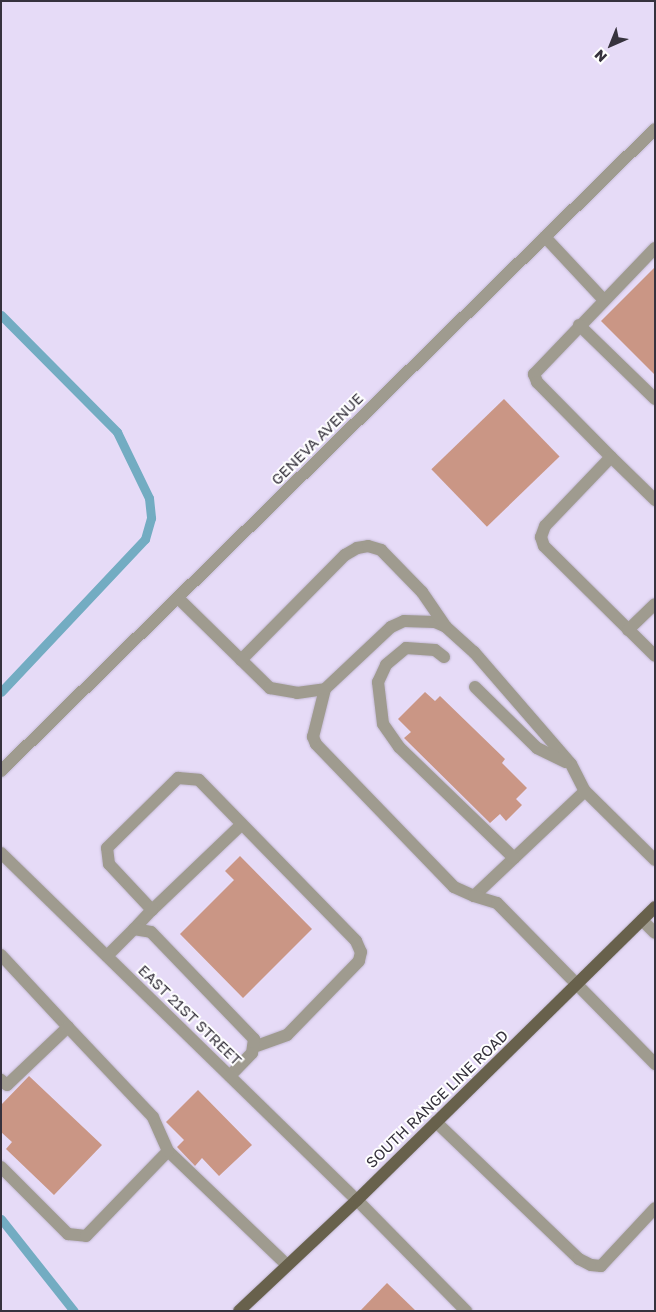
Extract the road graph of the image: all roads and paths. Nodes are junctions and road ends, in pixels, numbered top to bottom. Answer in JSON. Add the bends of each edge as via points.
{"nodes":[{"id":1,"x":655,"y":129,"type":"edge"},
{"id":2,"x":545,"y":237,"type":"junction"},
{"id":3,"x":655,"y":248,"type":"edge"},
{"id":4,"x":604,"y":300,"type":"junction"},
{"id":5,"x":579,"y":325,"type":"junction"},
{"id":6,"x":655,"y":399,"type":"edge"},
{"id":7,"x":612,"y":457,"type":"junction"},
{"id":8,"x":655,"y":500,"type":"edge"},
{"id":9,"x":178,"y":598,"type":"junction"},
{"id":10,"x":655,"y":604,"type":"edge"},
{"id":11,"x":446,"y":627,"type":"junction"},
{"id":12,"x":628,"y":630,"type":"junction"},
{"id":13,"x":655,"y":656,"type":"edge"},
{"id":14,"x":444,"y":657,"type":"dead end"},
{"id":15,"x":241,"y":660,"type":"junction"},
{"id":16,"x":476,"y":687,"type":"dead end"},
{"id":17,"x":326,"y":690,"type":"junction"},
{"id":18,"x":571,"y":764,"type":"junction"},
{"id":19,"x":1,"y":771,"type":"edge"},
{"id":20,"x":585,"y":791,"type":"junction"},
{"id":21,"x":242,"y":824,"type":"junction"},
{"id":22,"x":1,"y":853,"type":"edge"},
{"id":23,"x":514,"y":858,"type":"junction"},
{"id":24,"x":655,"y":860,"type":"edge"},
{"id":25,"x":474,"y":896,"type":"junction"},
{"id":26,"x":655,"y":907,"type":"edge"},
{"id":27,"x":152,"y":910,"type":"junction"},
{"id":28,"x":642,"y":920,"type":"junction"},
{"id":29,"x":134,"y":929,"type":"junction"},
{"id":30,"x":655,"y":933,"type":"edge"},
{"id":31,"x":1,"y":955,"type":"edge"},
{"id":32,"x":107,"y":956,"type":"junction"},
{"id":33,"x":575,"y":985,"type":"junction"},
{"id":34,"x":68,"y":1027,"type":"junction"},
{"id":35,"x":254,"y":1047,"type":"junction"},
{"id":36,"x":655,"y":1064,"type":"edge"},
{"id":37,"x":230,"y":1076,"type":"junction"},
{"id":38,"x":1,"y":1080,"type":"edge"},
{"id":39,"x":436,"y":1122,"type":"junction"},
{"id":40,"x":168,"y":1151,"type":"junction"},
{"id":41,"x":1,"y":1167,"type":"edge"},
{"id":42,"x":357,"y":1200,"type":"junction"},
{"id":43,"x":655,"y":1208,"type":"edge"},
{"id":44,"x":287,"y":1264,"type":"junction"},
{"id":45,"x":240,"y":1310,"type":"edge"},
{"id":46,"x":466,"y":1311,"type":"edge"}],
"edges":[{"from":1,"to":2,"type":"street","name":"GENEVA AVENUE"},
{"from":2,"to":4,"type":"street"},
{"from":2,"to":9,"type":"street","name":"GENEVA AVENUE"},
{"from":3,"to":4,"type":"street"},
{"from":4,"to":5,"type":"street"},
{"from":5,"to":6,"type":"street"},
{"from":5,"to":7,"type":"street","via":[[534,374],[537,382]]},
{"from":7,"to":8,"type":"street"},
{"from":7,"to":12,"type":"street","via":[[545,526],[541,537],[544,546]]},
{"from":9,"to":15,"type":"street"},
{"from":9,"to":19,"type":"street","name":"GENEVA AVENUE"},
{"from":10,"to":12,"type":"street"},
{"from":11,"to":15,"type":"street","via":[[422,592],[381,550],[368,546],[345,554]]},
{"from":11,"to":17,"type":"street","via":[[420,620],[404,620],[391,627]]},
{"from":11,"to":18,"type":"street","via":[[474,652]]},
{"from":12,"to":13,"type":"street"},
{"from":14,"to":23,"type":"street","via":[[435,650],[406,648],[386,665],[378,682],[383,724],[399,747]]},
{"from":15,"to":17,"type":"street","via":[[270,688],[297,693]]},
{"from":16,"to":18,"type":"street","via":[[537,748]]},
{"from":17,"to":25,"type":"street","via":[[313,737],[316,744],[454,887]]},
{"from":18,"to":20,"type":"street"},
{"from":20,"to":23,"type":"street"},
{"from":20,"to":24,"type":"street"},
{"from":21,"to":27,"type":"street"},
{"from":21,"to":27,"type":"street","via":[[199,780],[178,778],[107,848],[109,864]]},
{"from":21,"to":35,"type":"street","via":[[356,941],[361,952],[359,961],[287,1035]]},
{"from":22,"to":32,"type":"street","name":"EAST 21ST STREET"},
{"from":23,"to":25,"type":"street"},
{"from":25,"to":33,"type":"street","via":[[496,903]]},
{"from":26,"to":28,"type":"main road","name":"SOUTH RANGE LINE ROAD"},
{"from":27,"to":29,"type":"street"},
{"from":28,"to":30,"type":"street"},
{"from":28,"to":33,"type":"main road","name":"SOUTH RANGE LINE ROAD"},
{"from":29,"to":32,"type":"street"},
{"from":29,"to":35,"type":"street","via":[[151,932],[254,1039]]},
{"from":31,"to":34,"type":"street"},
{"from":32,"to":37,"type":"street","name":"EAST 21ST STREET"},
{"from":33,"to":36,"type":"street"},
{"from":33,"to":39,"type":"main road","name":"SOUTH RANGE LINE ROAD"},
{"from":34,"to":38,"type":"street","via":[[7,1085]]},
{"from":34,"to":40,"type":"street","via":[[153,1117]]},
{"from":35,"to":37,"type":"street"},
{"from":37,"to":42,"type":"street","name":"EAST 21ST STREET"},
{"from":39,"to":42,"type":"main road","name":"SOUTH RANGE LINE ROAD"},
{"from":39,"to":43,"type":"street","via":[[579,1259],[591,1265],[601,1266]]},
{"from":40,"to":41,"type":"street","via":[[86,1236],[68,1234]]},
{"from":40,"to":44,"type":"street"},
{"from":42,"to":44,"type":"main road","name":"SOUTH RANGE LINE ROAD"},
{"from":42,"to":46,"type":"street","name":"EAST 21ST STREET"},
{"from":44,"to":45,"type":"main road","name":"SOUTH RANGE LINE ROAD"}]}
